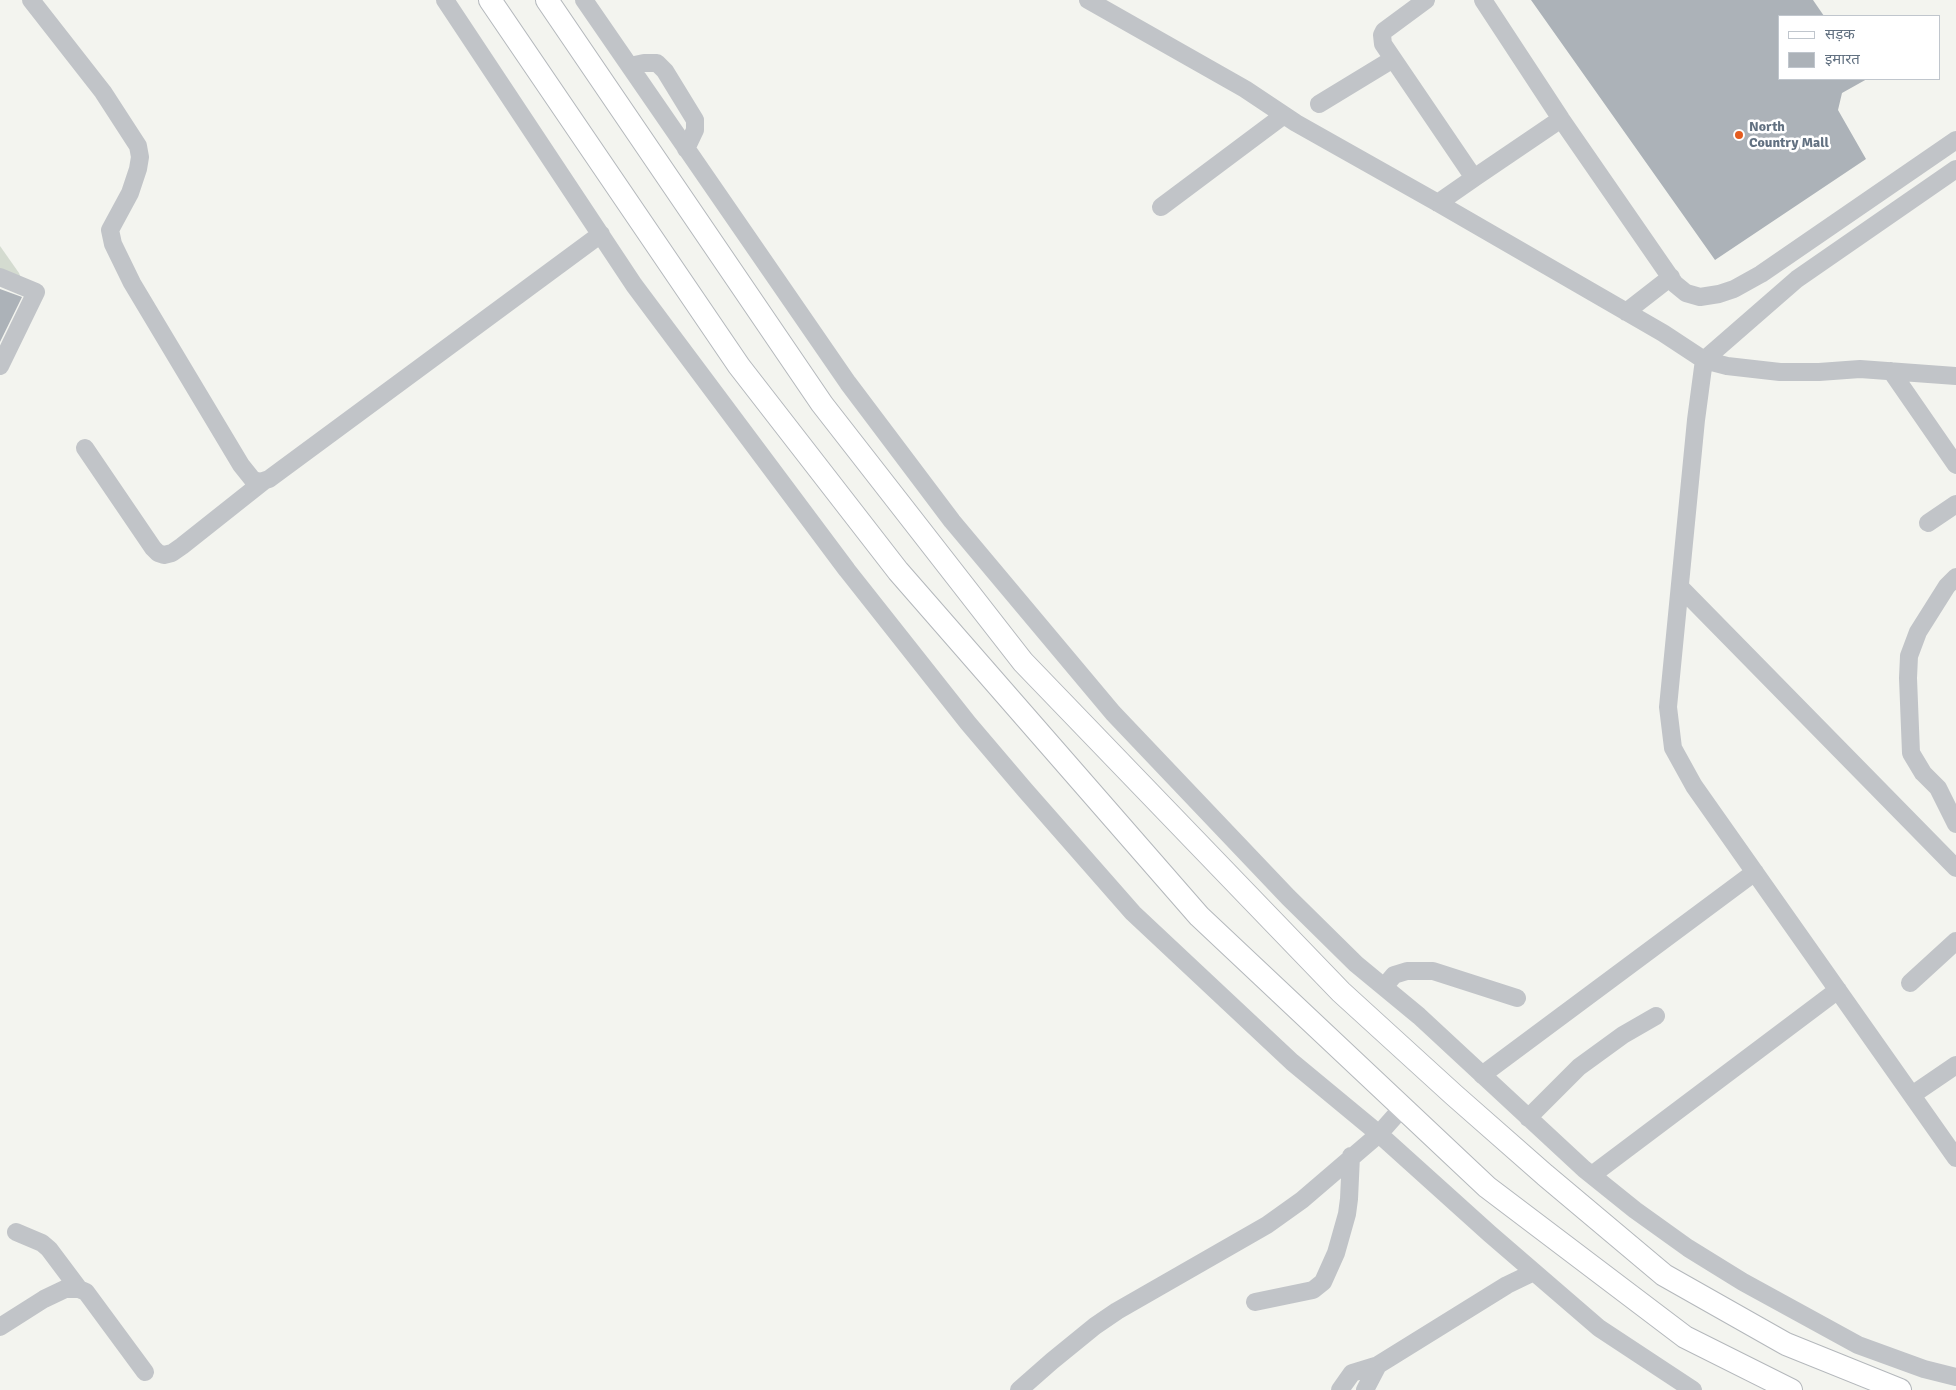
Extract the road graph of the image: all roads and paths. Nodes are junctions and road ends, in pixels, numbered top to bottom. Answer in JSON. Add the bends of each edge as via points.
{"nodes":[{"id":1,"x":445,"y":0,"type":"edge"},
{"id":2,"x":490,"y":0,"type":"edge"},
{"id":3,"x":546,"y":0,"type":"edge"},
{"id":4,"x":584,"y":0,"type":"edge"},
{"id":5,"x":1088,"y":0,"type":"edge"},
{"id":6,"x":1426,"y":0,"type":"edge"},
{"id":7,"x":1482,"y":0,"type":"edge"},
{"id":8,"x":32,"y":1,"type":"edge"},
{"id":9,"x":1393,"y":59,"type":"junction"},
{"id":10,"x":630,"y":66,"type":"junction"},
{"id":11,"x":1319,"y":104,"type":"dead end"},
{"id":12,"x":1284,"y":116,"type":"junction"},
{"id":13,"x":1561,"y":119,"type":"junction"},
{"id":14,"x":1956,"y":140,"type":"edge"},
{"id":15,"x":686,"y":149,"type":"junction"},
{"id":16,"x":1956,"y":170,"type":"edge"},
{"id":17,"x":1474,"y":178,"type":"junction"},
{"id":18,"x":1438,"y":203,"type":"junction"},
{"id":19,"x":1161,"y":208,"type":"dead end"},
{"id":20,"x":602,"y":234,"type":"junction"},
{"id":21,"x":0,"y":277,"type":"edge"},
{"id":22,"x":1671,"y":278,"type":"junction"},
{"id":23,"x":1626,"y":312,"type":"junction"},
{"id":24,"x":1704,"y":360,"type":"junction"},
{"id":25,"x":0,"y":366,"type":"edge"},
{"id":26,"x":1891,"y":371,"type":"junction"},
{"id":27,"x":1956,"y":376,"type":"edge"},
{"id":28,"x":85,"y":448,"type":"dead end"},
{"id":29,"x":1956,"y":465,"type":"edge"},
{"id":30,"x":264,"y":481,"type":"junction"},
{"id":31,"x":1956,"y":504,"type":"edge"},
{"id":32,"x":1928,"y":523,"type":"dead end"},
{"id":33,"x":1956,"y":577,"type":"edge"},
{"id":34,"x":1680,"y":587,"type":"junction"},
{"id":35,"x":1951,"y":798,"type":"edge"},
{"id":36,"x":1956,"y":824,"type":"edge"},
{"id":37,"x":1956,"y":868,"type":"edge"},
{"id":38,"x":1755,"y":872,"type":"junction"},
{"id":39,"x":1956,"y":941,"type":"edge"},
{"id":40,"x":1910,"y":984,"type":"dead end"},
{"id":41,"x":1384,"y":987,"type":"junction"},
{"id":42,"x":1838,"y":990,"type":"junction"},
{"id":43,"x":1517,"y":998,"type":"dead end"},
{"id":44,"x":1656,"y":1016,"type":"dead end"},
{"id":45,"x":1956,"y":1064,"type":"edge"},
{"id":46,"x":1482,"y":1074,"type":"junction"},
{"id":47,"x":1912,"y":1095,"type":"junction"},
{"id":48,"x":1402,"y":1108,"type":"junction"},
{"id":49,"x":1528,"y":1118,"type":"junction"},
{"id":50,"x":1379,"y":1134,"type":"junction"},
{"id":51,"x":1351,"y":1156,"type":"junction"},
{"id":52,"x":1956,"y":1158,"type":"edge"},
{"id":53,"x":1592,"y":1175,"type":"junction"},
{"id":54,"x":16,"y":1232,"type":"dead end"},
{"id":55,"x":1534,"y":1272,"type":"junction"},
{"id":56,"x":79,"y":1289,"type":"junction"},
{"id":57,"x":1255,"y":1302,"type":"dead end"},
{"id":58,"x":0,"y":1327,"type":"edge"},
{"id":59,"x":1378,"y":1365,"type":"junction"},
{"id":60,"x":144,"y":1372,"type":"dead end"},
{"id":61,"x":1956,"y":1377,"type":"edge"},
{"id":62,"x":1019,"y":1390,"type":"edge"},
{"id":63,"x":1340,"y":1390,"type":"edge"},
{"id":64,"x":1365,"y":1390,"type":"edge"},
{"id":65,"x":1693,"y":1390,"type":"edge"},
{"id":66,"x":1791,"y":1390,"type":"edge"},
{"id":67,"x":1900,"y":1390,"type":"edge"}],
"edges":[{"from":1,"to":20,"type":"street"},
{"from":2,"to":48,"type":"main road","via":[[740,366],[898,571],[1199,916]]},
{"from":3,"to":67,"type":"main road","via":[[822,404],[1023,662],[1341,992],[1454,1096],[1664,1274],[1786,1344]]},
{"from":4,"to":10,"type":"street"},
{"from":5,"to":12,"type":"street","via":[[1245,89]]},
{"from":6,"to":9,"type":"street","via":[[1384,31],[1383,44]]},
{"from":7,"to":13,"type":"street"},
{"from":8,"to":30,"type":"street","via":[[104,92],[138,146],[138,169],[130,193],[110,230],[120,260],[246,472],[253,480]]},
{"from":9,"to":11,"type":"street"},
{"from":9,"to":17,"type":"street"},
{"from":10,"to":15,"type":"street"},
{"from":10,"to":15,"type":"street","via":[[657,63],[665,71],[695,120],[695,130]]},
{"from":12,"to":18,"type":"street"},
{"from":12,"to":19,"type":"street"},
{"from":13,"to":17,"type":"street"},
{"from":13,"to":22,"type":"street"},
{"from":14,"to":22,"type":"street","via":[[1761,274],[1734,288],[1700,297],[1681,291]]},
{"from":15,"to":41,"type":"street","via":[[848,383],[1004,584],[1167,772],[1356,964]]},
{"from":16,"to":24,"type":"street","via":[[1797,279]]},
{"from":17,"to":18,"type":"street"},
{"from":18,"to":23,"type":"street"},
{"from":20,"to":30,"type":"street"},
{"from":20,"to":50,"type":"street","via":[[640,293],[847,570],[1025,790],[1133,913],[1292,1062]]},
{"from":21,"to":25,"type":"street","via":[[36,292]]},
{"from":22,"to":23,"type":"street"},
{"from":23,"to":24,"type":"street"},
{"from":24,"to":26,"type":"street","via":[[1780,372]]},
{"from":24,"to":34,"type":"street"},
{"from":26,"to":27,"type":"street"},
{"from":26,"to":29,"type":"street"},
{"from":28,"to":30,"type":"street","via":[[154,548],[164,555],[182,546]]},
{"from":31,"to":32,"type":"street"},
{"from":33,"to":35,"type":"street","via":[[1918,632],[1909,656],[1908,678],[1911,753],[1923,773]]},
{"from":34,"to":37,"type":"street"},
{"from":34,"to":38,"type":"street","via":[[1668,707],[1673,748],[1694,786]]},
{"from":35,"to":36,"type":"street"},
{"from":38,"to":42,"type":"street"},
{"from":38,"to":46,"type":"street"},
{"from":39,"to":40,"type":"street"},
{"from":41,"to":43,"type":"street","via":[[1394,975],[1407,971],[1433,971]]},
{"from":41,"to":46,"type":"street"},
{"from":42,"to":47,"type":"street"},
{"from":42,"to":53,"type":"street"},
{"from":44,"to":49,"type":"street","via":[[1579,1067]]},
{"from":45,"to":47,"type":"street"},
{"from":46,"to":49,"type":"street"},
{"from":47,"to":52,"type":"street"},
{"from":48,"to":50,"type":"street"},
{"from":48,"to":66,"type":"main road","via":[[1487,1187],[1685,1337]]},
{"from":49,"to":53,"type":"street"},
{"from":50,"to":51,"type":"street"},
{"from":50,"to":55,"type":"street"},
{"from":51,"to":57,"type":"street","via":[[1347,1214],[1326,1278],[1313,1290]]},
{"from":51,"to":62,"type":"street","via":[[1267,1226],[1117,1311]]},
{"from":53,"to":61,"type":"street","via":[[1688,1248],[1802,1315],[1858,1345]]},
{"from":54,"to":56,"type":"street","via":[[49,1248]]},
{"from":55,"to":59,"type":"street","via":[[1507,1285]]},
{"from":55,"to":65,"type":"street","via":[[1599,1328]]},
{"from":56,"to":58,"type":"street","via":[[65,1288]]},
{"from":56,"to":60,"type":"street","via":[[86,1292]]},
{"from":59,"to":63,"type":"street","via":[[1352,1373]]},
{"from":59,"to":64,"type":"street"}]}
